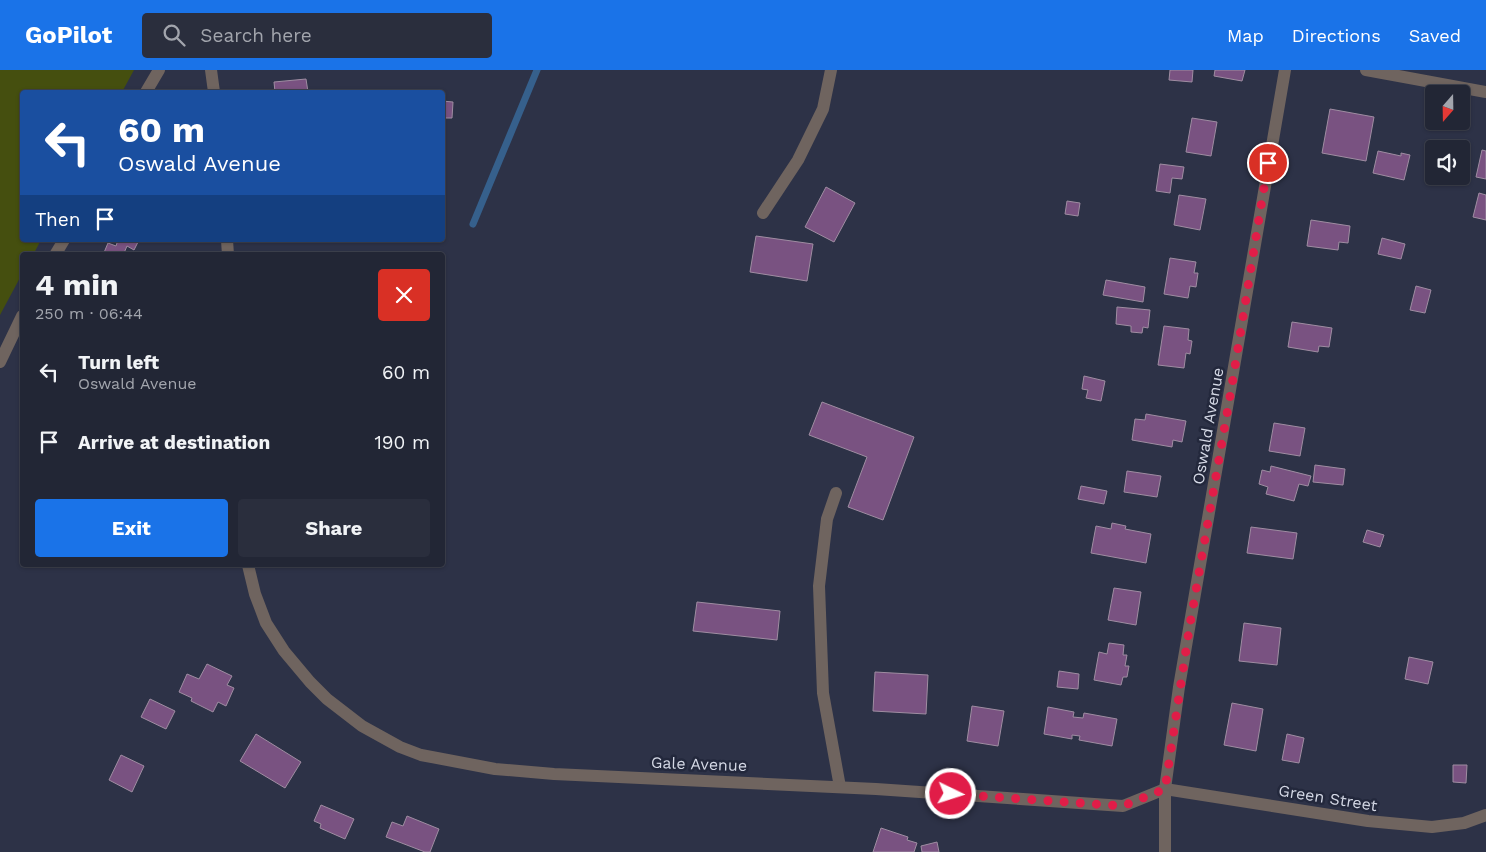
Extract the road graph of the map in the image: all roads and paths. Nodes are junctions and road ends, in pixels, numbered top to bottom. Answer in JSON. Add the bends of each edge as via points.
{"nodes":[{"id":1,"x":159,"y":70,"type":"edge"},
{"id":2,"x":211,"y":70,"type":"edge"},
{"id":3,"x":831,"y":70,"type":"edge"},
{"id":4,"x":1285,"y":70,"type":"edge"},
{"id":5,"x":1366,"y":70,"type":"edge"},
{"id":6,"x":147,"y":90,"type":"edge"},
{"id":7,"x":214,"y":90,"type":"edge"},
{"id":8,"x":1486,"y":92,"type":"edge"},
{"id":9,"x":763,"y":213,"type":"dead end"},
{"id":10,"x":20,"y":320,"type":"edge"},
{"id":11,"x":0,"y":362,"type":"edge"},
{"id":12,"x":836,"y":493,"type":"dead end"},
{"id":13,"x":248,"y":567,"type":"edge"},
{"id":14,"x":840,"y":787,"type":"junction"},
{"id":15,"x":1165,"y":789,"type":"junction"},
{"id":16,"x":1486,"y":815,"type":"edge"},
{"id":17,"x":1165,"y":852,"type":"edge"}],
"edges":[{"from":1,"to":6,"type":"street"},
{"from":2,"to":7,"type":"street"},
{"from":3,"to":9,"type":"street","via":[[823,109],[798,160]]},
{"from":4,"to":15,"type":"street","name":"Oswald Avenue","via":[[1189,627]]},
{"from":5,"to":8,"type":"street"},
{"from":10,"to":11,"type":"street"},
{"from":12,"to":14,"type":"street","via":[[827,519],[819,586],[823,693]]},
{"from":13,"to":14,"type":"street","name":"Gale Avenue","via":[[260,609],[274,638],[294,665],[327,699],[362,726],[421,755],[495,769],[544,773]]},
{"from":14,"to":15,"type":"street","name":"Gale Avenue","via":[[1123,806]]},
{"from":15,"to":16,"type":"street","name":"Green Street","via":[[1368,821],[1432,827],[1464,823]]},
{"from":15,"to":17,"type":"street"}]}
